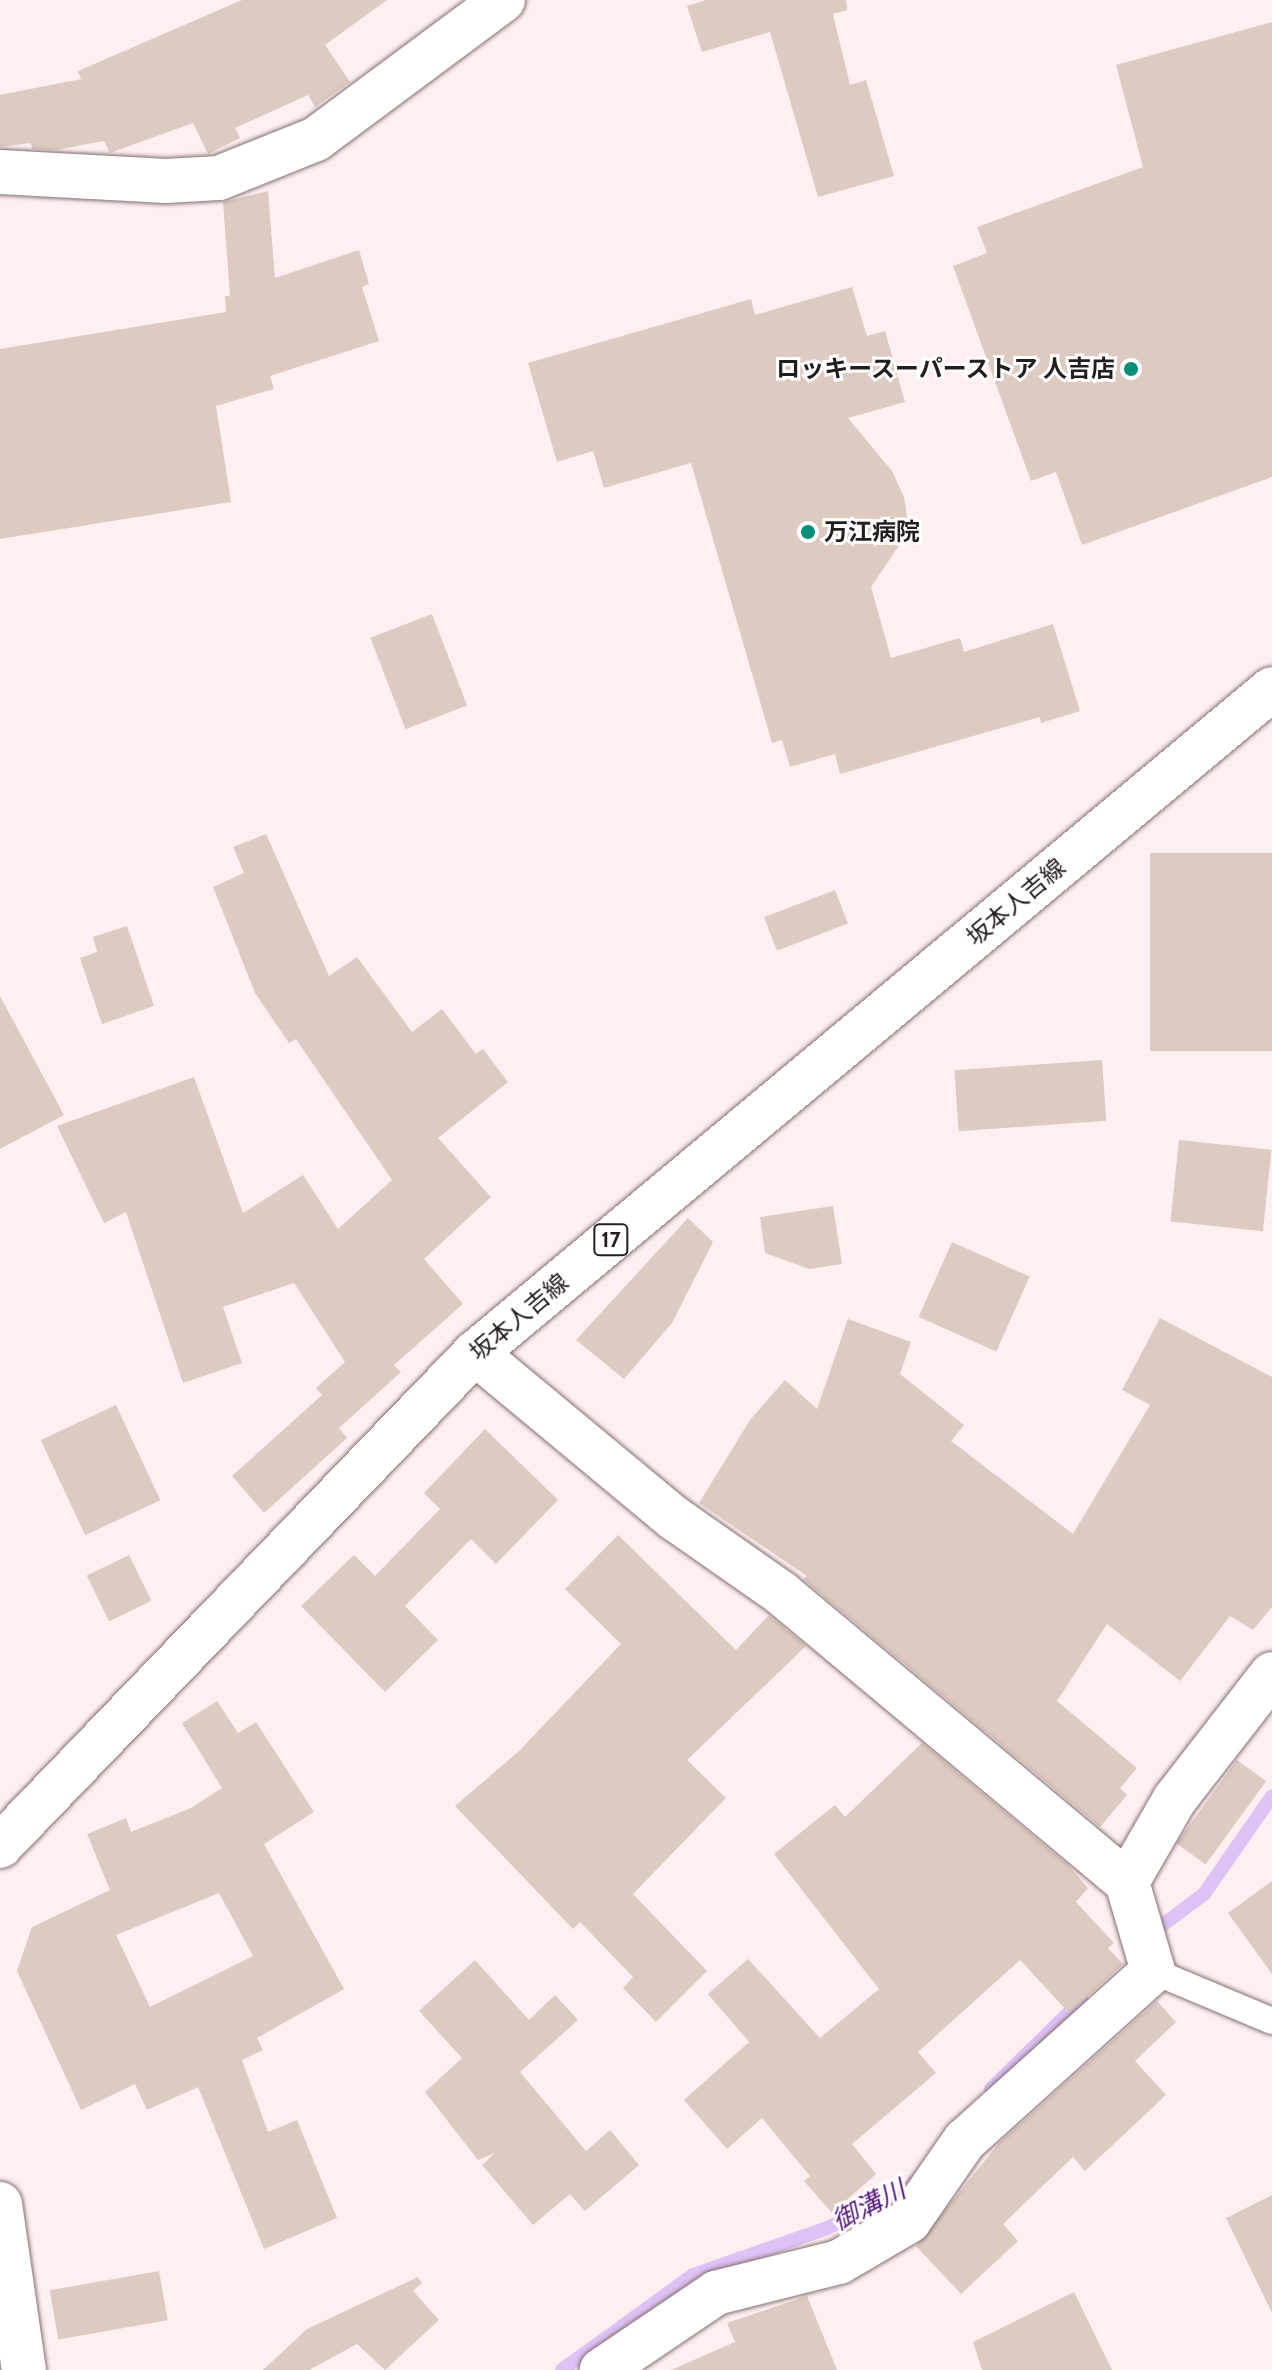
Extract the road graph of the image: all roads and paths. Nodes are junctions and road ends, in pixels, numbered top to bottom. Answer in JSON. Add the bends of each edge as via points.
{"nodes":[{"id":1,"x":503,"y":0,"type":"edge"},
{"id":2,"x":0,"y":172,"type":"edge"},
{"id":3,"x":1272,"y":689,"type":"edge"},
{"id":4,"x":475,"y":1353,"type":"junction"},
{"id":5,"x":1272,"y":1674,"type":"edge"},
{"id":6,"x":0,"y":1846,"type":"edge"},
{"id":7,"x":1127,"y":1882,"type":"junction"},
{"id":8,"x":1153,"y":1971,"type":"junction"},
{"id":9,"x":1272,"y":2021,"type":"edge"},
{"id":10,"x":0,"y":2204,"type":"edge"},
{"id":11,"x":24,"y":2370,"type":"edge"},
{"id":12,"x":602,"y":2370,"type":"edge"}],
"edges":[{"from":1,"to":2,"type":"street","via":[[316,139],[219,178],[166,181]]},
{"from":3,"to":4,"type":"street","name":"坂本人吉線","number":"17"},
{"from":4,"to":6,"type":"street","name":"坂本人吉線","number":"17"},
{"from":4,"to":7,"type":"street","via":[[674,1518],[781,1593]]},
{"from":5,"to":7,"type":"street","via":[[1175,1799]]},
{"from":7,"to":8,"type":"street"},
{"from":8,"to":9,"type":"lane"},
{"from":8,"to":12,"type":"street","via":[[965,2140],[909,2221],[839,2262],[716,2293]]},
{"from":10,"to":11,"type":"street"}]}
